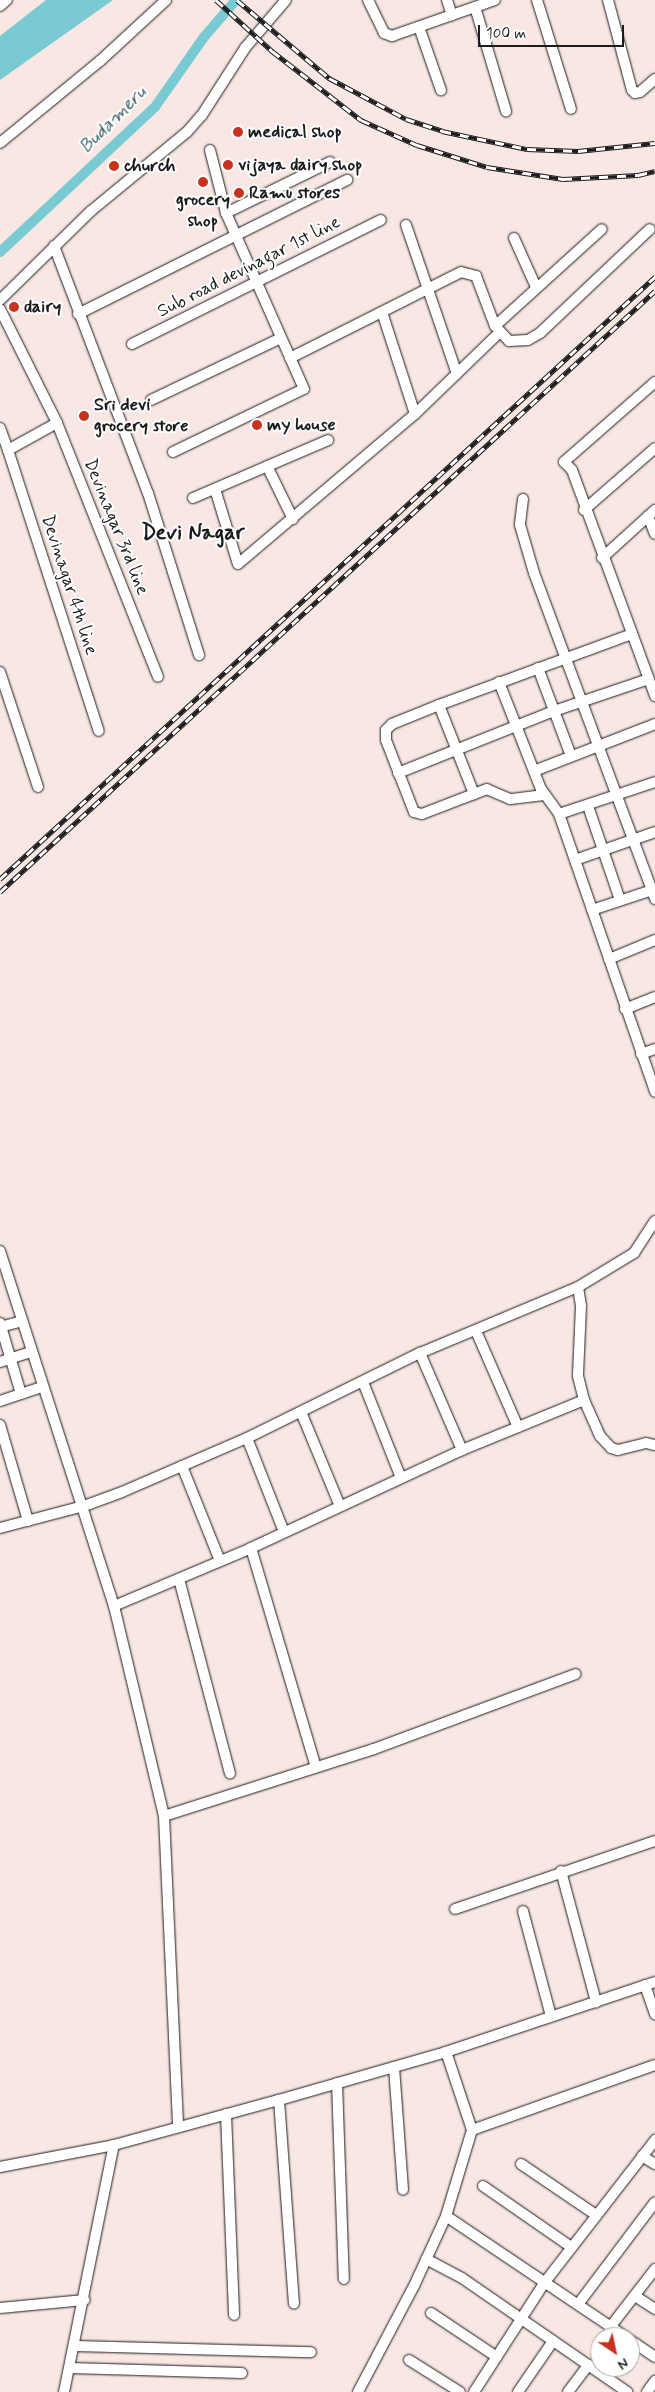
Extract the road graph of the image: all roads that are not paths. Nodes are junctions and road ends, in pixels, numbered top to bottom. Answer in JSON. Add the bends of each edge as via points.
{"nodes":[{"id":1,"x":7,"y":0,"type":"edge"},
{"id":2,"x":166,"y":0,"type":"edge"},
{"id":3,"x":286,"y":0,"type":"edge"},
{"id":4,"x":368,"y":0,"type":"edge"},
{"id":5,"x":448,"y":0,"type":"edge"},
{"id":6,"x":495,"y":0,"type":"edge"},
{"id":7,"x":537,"y":0,"type":"edge"},
{"id":8,"x":608,"y":0,"type":"edge"},
{"id":9,"x":0,"y":6,"type":"edge"},
{"id":10,"x":475,"y":7,"type":"junction"},
{"id":11,"x":452,"y":15,"type":"junction"},
{"id":12,"x":419,"y":27,"type":"junction"},
{"id":13,"x":655,"y":79,"type":"edge"},
{"id":14,"x":441,"y":90,"type":"dead end"},
{"id":15,"x":571,"y":109,"type":"dead end"},
{"id":16,"x":506,"y":111,"type":"dead end"},
{"id":17,"x":0,"y":143,"type":"edge"},
{"id":18,"x":210,"y":150,"type":"dead end"},
{"id":19,"x":330,"y":162,"type":"dead end"},
{"id":20,"x":347,"y":180,"type":"dead end"},
{"id":21,"x":226,"y":213,"type":"junction"},
{"id":22,"x":381,"y":220,"type":"dead end"},
{"id":23,"x":406,"y":225,"type":"dead end"},
{"id":24,"x":602,"y":229,"type":"dead end"},
{"id":25,"x":650,"y":229,"type":"dead end"},
{"id":26,"x":236,"y":234,"type":"junction"},
{"id":27,"x":514,"y":238,"type":"dead end"},
{"id":28,"x":54,"y":246,"type":"junction"},
{"id":29,"x":256,"y":282,"type":"junction"},
{"id":30,"x":536,"y":287,"type":"junction"},
{"id":31,"x":428,"y":290,"type":"junction"},
{"id":32,"x":0,"y":300,"type":"edge"},
{"id":33,"x":0,"y":309,"type":"edge"},
{"id":34,"x":382,"y":312,"type":"junction"},
{"id":35,"x":78,"y":314,"type":"junction"},
{"id":36,"x":497,"y":330,"type":"junction"},
{"id":37,"x":281,"y":338,"type":"junction"},
{"id":38,"x":132,"y":344,"type":"dead end"},
{"id":39,"x":290,"y":358,"type":"junction"},
{"id":40,"x":457,"y":374,"type":"junction"},
{"id":41,"x":655,"y":382,"type":"edge"},
{"id":42,"x":150,"y":400,"type":"dead end"},
{"id":43,"x":415,"y":414,"type":"junction"},
{"id":44,"x":57,"y":423,"type":"junction"},
{"id":45,"x":0,"y":428,"type":"edge"},
{"id":46,"x":328,"y":440,"type":"dead end"},
{"id":47,"x":655,"y":448,"type":"edge"},
{"id":48,"x":8,"y":450,"type":"junction"},
{"id":49,"x":173,"y":452,"type":"dead end"},
{"id":50,"x":267,"y":466,"type":"junction"},
{"id":51,"x":215,"y":489,"type":"junction"},
{"id":52,"x":193,"y":498,"type":"dead end"},
{"id":53,"x":523,"y":499,"type":"dead end"},
{"id":54,"x":584,"y":510,"type":"junction"},
{"id":55,"x":652,"y":513,"type":"edge"},
{"id":56,"x":293,"y":519,"type":"junction"},
{"id":57,"x":655,"y":534,"type":"edge"},
{"id":58,"x":602,"y":558,"type":"junction"},
{"id":59,"x":632,"y":634,"type":"junction"},
{"id":60,"x":199,"y":655,"type":"dead end"},
{"id":61,"x":565,"y":659,"type":"junction"},
{"id":62,"x":538,"y":668,"type":"junction"},
{"id":63,"x":0,"y":672,"type":"edge"},
{"id":64,"x":158,"y":677,"type":"dead end"},
{"id":65,"x":649,"y":679,"type":"junction"},
{"id":66,"x":499,"y":682,"type":"junction"},
{"id":67,"x":655,"y":696,"type":"edge"},
{"id":68,"x":582,"y":701,"type":"junction"},
{"id":69,"x":440,"y":705,"type":"junction"},
{"id":70,"x":554,"y":711,"type":"junction"},
{"id":71,"x":655,"y":724,"type":"edge"},
{"id":72,"x":516,"y":726,"type":"junction"},
{"id":73,"x":99,"y":731,"type":"dead end"},
{"id":74,"x":598,"y":745,"type":"junction"},
{"id":75,"x":457,"y":750,"type":"junction"},
{"id":76,"x":571,"y":756,"type":"junction"},
{"id":77,"x":534,"y":771,"type":"junction"},
{"id":78,"x":398,"y":773,"type":"junction"},
{"id":79,"x":655,"y":782,"type":"edge"},
{"id":80,"x":38,"y":786,"type":"dead end"},
{"id":81,"x":474,"y":794,"type":"junction"},
{"id":82,"x":544,"y":795,"type":"junction"},
{"id":83,"x":616,"y":797,"type":"junction"},
{"id":84,"x":588,"y":806,"type":"junction"},
{"id":85,"x":559,"y":814,"type":"junction"},
{"id":86,"x":655,"y":832,"type":"edge"},
{"id":87,"x":632,"y":840,"type":"junction"},
{"id":88,"x":604,"y":850,"type":"junction"},
{"id":89,"x":575,"y":860,"type":"junction"},
{"id":90,"x":654,"y":893,"type":"edge"},
{"id":91,"x":620,"y":900,"type":"junction"},
{"id":92,"x":592,"y":910,"type":"junction"},
{"id":93,"x":655,"y":940,"type":"edge"},
{"id":94,"x":609,"y":959,"type":"junction"},
{"id":95,"x":655,"y":997,"type":"edge"},
{"id":96,"x":625,"y":1009,"type":"junction"},
{"id":97,"x":655,"y":1049,"type":"edge"},
{"id":98,"x":641,"y":1054,"type":"junction"},
{"id":99,"x":655,"y":1092,"type":"edge"},
{"id":100,"x":655,"y":1221,"type":"edge"},
{"id":101,"x":0,"y":1251,"type":"edge"},
{"id":102,"x":578,"y":1287,"type":"junction"},
{"id":103,"x":22,"y":1321,"type":"junction"},
{"id":104,"x":0,"y":1326,"type":"edge"},
{"id":105,"x":476,"y":1331,"type":"junction"},
{"id":106,"x":31,"y":1352,"type":"junction"},
{"id":107,"x":420,"y":1353,"type":"junction"},
{"id":108,"x":10,"y":1359,"type":"junction"},
{"id":109,"x":0,"y":1362,"type":"edge"},
{"id":110,"x":362,"y":1382,"type":"junction"},
{"id":111,"x":42,"y":1387,"type":"junction"},
{"id":112,"x":21,"y":1394,"type":"junction"},
{"id":113,"x":584,"y":1400,"type":"junction"},
{"id":114,"x":0,"y":1401,"type":"edge"},
{"id":115,"x":302,"y":1412,"type":"junction"},
{"id":116,"x":0,"y":1425,"type":"edge"},
{"id":117,"x":518,"y":1427,"type":"junction"},
{"id":118,"x":247,"y":1438,"type":"junction"},
{"id":119,"x":655,"y":1445,"type":"edge"},
{"id":120,"x":462,"y":1450,"type":"junction"},
{"id":121,"x":182,"y":1466,"type":"junction"},
{"id":122,"x":401,"y":1478,"type":"junction"},
{"id":123,"x":84,"y":1506,"type":"junction"},
{"id":124,"x":340,"y":1506,"type":"junction"},
{"id":125,"x":28,"y":1521,"type":"junction"},
{"id":126,"x":0,"y":1528,"type":"edge"},
{"id":127,"x":284,"y":1532,"type":"junction"},
{"id":128,"x":251,"y":1548,"type":"junction"},
{"id":129,"x":220,"y":1561,"type":"junction"},
{"id":130,"x":179,"y":1579,"type":"junction"},
{"id":131,"x":114,"y":1606,"type":"junction"},
{"id":132,"x":576,"y":1674,"type":"dead end"},
{"id":133,"x":316,"y":1767,"type":"junction"},
{"id":134,"x":230,"y":1773,"type":"dead end"},
{"id":135,"x":164,"y":1816,"type":"junction"},
{"id":136,"x":655,"y":1841,"type":"edge"},
{"id":137,"x":561,"y":1871,"type":"junction"},
{"id":138,"x":455,"y":1909,"type":"dead end"},
{"id":139,"x":522,"y":1911,"type":"dead end"},
{"id":140,"x":650,"y":1983,"type":"edge"},
{"id":141,"x":596,"y":2002,"type":"junction"},
{"id":142,"x":655,"y":2014,"type":"edge"},
{"id":143,"x":551,"y":2016,"type":"junction"},
{"id":144,"x":446,"y":2052,"type":"junction"},
{"id":145,"x":655,"y":2065,"type":"edge"},
{"id":146,"x":394,"y":2067,"type":"junction"},
{"id":147,"x":337,"y":2084,"type":"junction"},
{"id":148,"x":279,"y":2100,"type":"junction"},
{"id":149,"x":226,"y":2114,"type":"junction"},
{"id":150,"x":178,"y":2127,"type":"junction"},
{"id":151,"x":472,"y":2130,"type":"junction"},
{"id":152,"x":655,"y":2140,"type":"edge"},
{"id":153,"x":114,"y":2145,"type":"junction"},
{"id":154,"x":642,"y":2156,"type":"junction"},
{"id":155,"x":521,"y":2164,"type":"dead end"},
{"id":156,"x":655,"y":2164,"type":"edge"},
{"id":157,"x":0,"y":2167,"type":"edge"},
{"id":158,"x":483,"y":2186,"type":"dead end"},
{"id":159,"x":403,"y":2190,"type":"dead end"},
{"id":160,"x":655,"y":2202,"type":"edge"},
{"id":161,"x":596,"y":2215,"type":"junction"},
{"id":162,"x":446,"y":2216,"type":"junction"},
{"id":163,"x":571,"y":2247,"type":"junction"},
{"id":164,"x":426,"y":2259,"type":"junction"},
{"id":165,"x":655,"y":2269,"type":"edge"},
{"id":166,"x":344,"y":2279,"type":"dead end"},
{"id":167,"x":545,"y":2282,"type":"junction"},
{"id":168,"x":635,"y":2296,"type":"junction"},
{"id":169,"x":84,"y":2300,"type":"junction"},
{"id":170,"x":294,"y":2303,"type":"dead end"},
{"id":171,"x":580,"y":2303,"type":"junction"},
{"id":172,"x":0,"y":2308,"type":"edge"},
{"id":173,"x":655,"y":2309,"type":"edge"},
{"id":174,"x":431,"y":2313,"type":"dead end"},
{"id":175,"x":234,"y":2315,"type":"dead end"},
{"id":176,"x":521,"y":2318,"type":"junction"},
{"id":177,"x":611,"y":2326,"type":"joint"},
{"id":178,"x":553,"y":2341,"type":"junction"},
{"id":179,"x":75,"y":2346,"type":"junction"},
{"id":180,"x":640,"y":2347,"type":"edge"},
{"id":181,"x":311,"y":2352,"type":"dead end"},
{"id":182,"x":497,"y":2357,"type":"junction"},
{"id":183,"x":655,"y":2357,"type":"edge"},
{"id":184,"x":409,"y":2360,"type":"dead end"},
{"id":185,"x":588,"y":2365,"type":"junction"},
{"id":186,"x":70,"y":2368,"type":"junction"},
{"id":187,"x":242,"y":2373,"type":"dead end"},
{"id":188,"x":655,"y":2381,"type":"edge"},
{"id":189,"x":64,"y":2392,"type":"edge"},
{"id":190,"x":358,"y":2392,"type":"edge"},
{"id":191,"x":460,"y":2392,"type":"edge"},
{"id":192,"x":474,"y":2392,"type":"edge"},
{"id":193,"x":518,"y":2392,"type":"edge"},
{"id":194,"x":568,"y":2392,"type":"edge"},
{"id":195,"x":627,"y":2392,"type":"edge"},
{"id":196,"x":647,"y":2392,"type":"edge"}],
"edges":[{"from":1,"to":9,"type":"street"},
{"from":2,"to":17,"type":"street","via":[[100,61]]},
{"from":3,"to":28,"type":"street","via":[[245,48],[202,116],[187,132],[122,183]]},
{"from":4,"to":12,"type":"street","via":[[387,36]]},
{"from":5,"to":11,"type":"street"},
{"from":6,"to":10,"type":"street"},
{"from":7,"to":15,"type":"street"},
{"from":8,"to":13,"type":"street","via":[[632,90],[640,92]]},
{"from":10,"to":11,"type":"street"},
{"from":10,"to":16,"type":"street"},
{"from":11,"to":12,"type":"street"},
{"from":12,"to":14,"type":"street"},
{"from":18,"to":21,"type":"street"},
{"from":19,"to":21,"type":"street"},
{"from":20,"to":26,"type":"street"},
{"from":21,"to":26,"type":"street"},
{"from":22,"to":29,"type":"street","name":"Sub road devinagar 1st line"},
{"from":23,"to":31,"type":"street"},
{"from":24,"to":30,"type":"street"},
{"from":25,"to":36,"type":"street","via":[[540,333],[520,342],[509,341]]},
{"from":26,"to":29,"type":"street"},
{"from":26,"to":35,"type":"street"},
{"from":27,"to":30,"type":"street"},
{"from":28,"to":32,"type":"street"},
{"from":28,"to":35,"type":"street"},
{"from":29,"to":37,"type":"street"},
{"from":29,"to":38,"type":"street","name":"Sub road devinagar 1st line"},
{"from":30,"to":36,"type":"street"},
{"from":31,"to":34,"type":"street"},
{"from":31,"to":36,"type":"street","via":[[461,272],[471,272]]},
{"from":31,"to":40,"type":"street"},
{"from":33,"to":44,"type":"street","name":"Devinagar 3rd line"},
{"from":34,"to":39,"type":"street"},
{"from":34,"to":43,"type":"street"},
{"from":35,"to":60,"type":"street","via":[[148,493]]},
{"from":36,"to":40,"type":"street"},
{"from":37,"to":39,"type":"street"},
{"from":37,"to":42,"type":"street"},
{"from":39,"to":49,"type":"street","via":[[304,389]]},
{"from":40,"to":43,"type":"street"},
{"from":41,"to":54,"type":"street","via":[[564,462],[572,470]]},
{"from":43,"to":56,"type":"street"},
{"from":44,"to":48,"type":"street"},
{"from":44,"to":64,"type":"street","name":"Devinagar 3rd line"},
{"from":45,"to":48,"type":"street","name":"Devinagar 4th line"},
{"from":46,"to":50,"type":"street"},
{"from":47,"to":54,"type":"street"},
{"from":48,"to":73,"type":"street","name":"Devinagar 4th line"},
{"from":50,"to":51,"type":"street"},
{"from":50,"to":56,"type":"street"},
{"from":51,"to":52,"type":"street"},
{"from":51,"to":56,"type":"street","via":[[238,564]]},
{"from":53,"to":61,"type":"street","via":[[522,533]]},
{"from":54,"to":58,"type":"street"},
{"from":55,"to":57,"type":"street"},
{"from":55,"to":58,"type":"street"},
{"from":58,"to":59,"type":"street"},
{"from":59,"to":61,"type":"street"},
{"from":59,"to":65,"type":"street"},
{"from":61,"to":62,"type":"street"},
{"from":61,"to":68,"type":"street"},
{"from":62,"to":66,"type":"street"},
{"from":62,"to":70,"type":"street"},
{"from":63,"to":80,"type":"street"},
{"from":65,"to":67,"type":"street"},
{"from":65,"to":68,"type":"street"},
{"from":66,"to":69,"type":"street"},
{"from":66,"to":72,"type":"street"},
{"from":68,"to":70,"type":"street"},
{"from":68,"to":74,"type":"street"},
{"from":69,"to":75,"type":"street"},
{"from":69,"to":78,"type":"street","via":[[392,724],[386,730],[386,740]]},
{"from":70,"to":72,"type":"street"},
{"from":70,"to":76,"type":"street"},
{"from":71,"to":74,"type":"street"},
{"from":72,"to":75,"type":"street"},
{"from":72,"to":77,"type":"street"},
{"from":74,"to":76,"type":"street"},
{"from":74,"to":83,"type":"street"},
{"from":75,"to":78,"type":"street"},
{"from":75,"to":81,"type":"street"},
{"from":76,"to":77,"type":"street"},
{"from":77,"to":82,"type":"street"},
{"from":78,"to":81,"type":"street","via":[[411,809],[417,814]]},
{"from":79,"to":83,"type":"street"},
{"from":81,"to":82,"type":"street","via":[[487,789],[510,799]]},
{"from":82,"to":85,"type":"street"},
{"from":83,"to":84,"type":"street"},
{"from":83,"to":87,"type":"street"},
{"from":84,"to":85,"type":"street"},
{"from":84,"to":88,"type":"street"},
{"from":85,"to":89,"type":"street"},
{"from":86,"to":87,"type":"street"},
{"from":87,"to":88,"type":"street"},
{"from":87,"to":90,"type":"street"},
{"from":88,"to":89,"type":"street"},
{"from":88,"to":91,"type":"street"},
{"from":89,"to":92,"type":"street"},
{"from":90,"to":91,"type":"street"},
{"from":91,"to":92,"type":"street"},
{"from":92,"to":94,"type":"street"},
{"from":93,"to":94,"type":"street"},
{"from":94,"to":96,"type":"street"},
{"from":95,"to":96,"type":"street"},
{"from":96,"to":98,"type":"street"},
{"from":97,"to":98,"type":"street"},
{"from":98,"to":99,"type":"street"},
{"from":100,"to":102,"type":"street","via":[[634,1254]]},
{"from":101,"to":103,"type":"street"},
{"from":102,"to":105,"type":"street"},
{"from":102,"to":113,"type":"street","via":[[581,1306],[577,1360]]},
{"from":103,"to":104,"type":"street"},
{"from":103,"to":106,"type":"street"},
{"from":104,"to":108,"type":"street"},
{"from":105,"to":107,"type":"street"},
{"from":105,"to":117,"type":"street"},
{"from":106,"to":108,"type":"street"},
{"from":106,"to":111,"type":"street"},
{"from":107,"to":110,"type":"street"},
{"from":107,"to":120,"type":"street"},
{"from":108,"to":109,"type":"street"},
{"from":108,"to":112,"type":"street"},
{"from":110,"to":115,"type":"street"},
{"from":110,"to":122,"type":"street"},
{"from":111,"to":112,"type":"street"},
{"from":111,"to":123,"type":"street"},
{"from":112,"to":114,"type":"street"},
{"from":113,"to":117,"type":"street"},
{"from":113,"to":119,"type":"street","via":[[600,1436],[611,1448]]},
{"from":115,"to":118,"type":"street"},
{"from":115,"to":124,"type":"street"},
{"from":116,"to":125,"type":"street"},
{"from":117,"to":120,"type":"street"},
{"from":118,"to":121,"type":"street"},
{"from":118,"to":127,"type":"street"},
{"from":120,"to":122,"type":"street"},
{"from":121,"to":123,"type":"street"},
{"from":121,"to":129,"type":"street"},
{"from":122,"to":124,"type":"street"},
{"from":123,"to":125,"type":"street"},
{"from":123,"to":131,"type":"street"},
{"from":124,"to":127,"type":"street"},
{"from":125,"to":126,"type":"street"},
{"from":127,"to":128,"type":"street"},
{"from":128,"to":129,"type":"street"},
{"from":128,"to":133,"type":"street"},
{"from":129,"to":130,"type":"street"},
{"from":130,"to":131,"type":"street"},
{"from":130,"to":134,"type":"street"},
{"from":131,"to":135,"type":"street"},
{"from":132,"to":133,"type":"street","via":[[458,1720]]},
{"from":133,"to":135,"type":"street"},
{"from":135,"to":150,"type":"street"},
{"from":136,"to":137,"type":"street"},
{"from":137,"to":138,"type":"street"},
{"from":137,"to":141,"type":"street"},
{"from":139,"to":143,"type":"street"},
{"from":140,"to":141,"type":"street"},
{"from":140,"to":142,"type":"street"},
{"from":141,"to":143,"type":"street"},
{"from":143,"to":144,"type":"street"},
{"from":144,"to":146,"type":"street"},
{"from":144,"to":151,"type":"street"},
{"from":145,"to":151,"type":"street"},
{"from":146,"to":147,"type":"street"},
{"from":146,"to":159,"type":"street"},
{"from":147,"to":148,"type":"street"},
{"from":147,"to":166,"type":"street"},
{"from":148,"to":149,"type":"street"},
{"from":148,"to":170,"type":"street"},
{"from":149,"to":150,"type":"street"},
{"from":149,"to":175,"type":"street"},
{"from":150,"to":153,"type":"street"},
{"from":151,"to":162,"type":"street"},
{"from":152,"to":154,"type":"street"},
{"from":153,"to":157,"type":"street"},
{"from":153,"to":169,"type":"street"},
{"from":154,"to":156,"type":"street"},
{"from":154,"to":161,"type":"street"},
{"from":155,"to":161,"type":"street"},
{"from":158,"to":163,"type":"street"},
{"from":160,"to":171,"type":"street"},
{"from":161,"to":163,"type":"street"},
{"from":162,"to":164,"type":"street"},
{"from":162,"to":167,"type":"street"},
{"from":163,"to":167,"type":"street"},
{"from":164,"to":176,"type":"street","via":[[462,2278]]},
{"from":164,"to":190,"type":"street"},
{"from":165,"to":168,"type":"street"},
{"from":167,"to":171,"type":"street"},
{"from":167,"to":176,"type":"street"},
{"from":168,"to":173,"type":"street"},
{"from":168,"to":177,"type":"street"},
{"from":169,"to":172,"type":"street"},
{"from":169,"to":179,"type":"street"},
{"from":171,"to":177,"type":"street"},
{"from":174,"to":182,"type":"street"},
{"from":176,"to":178,"type":"street"},
{"from":176,"to":182,"type":"street"},
{"from":178,"to":185,"type":"street"},
{"from":178,"to":193,"type":"street"},
{"from":179,"to":181,"type":"street"},
{"from":179,"to":186,"type":"street"},
{"from":180,"to":183,"type":"street"},
{"from":182,"to":192,"type":"street"},
{"from":184,"to":191,"type":"street"},
{"from":185,"to":194,"type":"street"},
{"from":185,"to":195,"type":"street"},
{"from":186,"to":187,"type":"street"},
{"from":186,"to":189,"type":"street"},
{"from":188,"to":196,"type":"street"}]}
